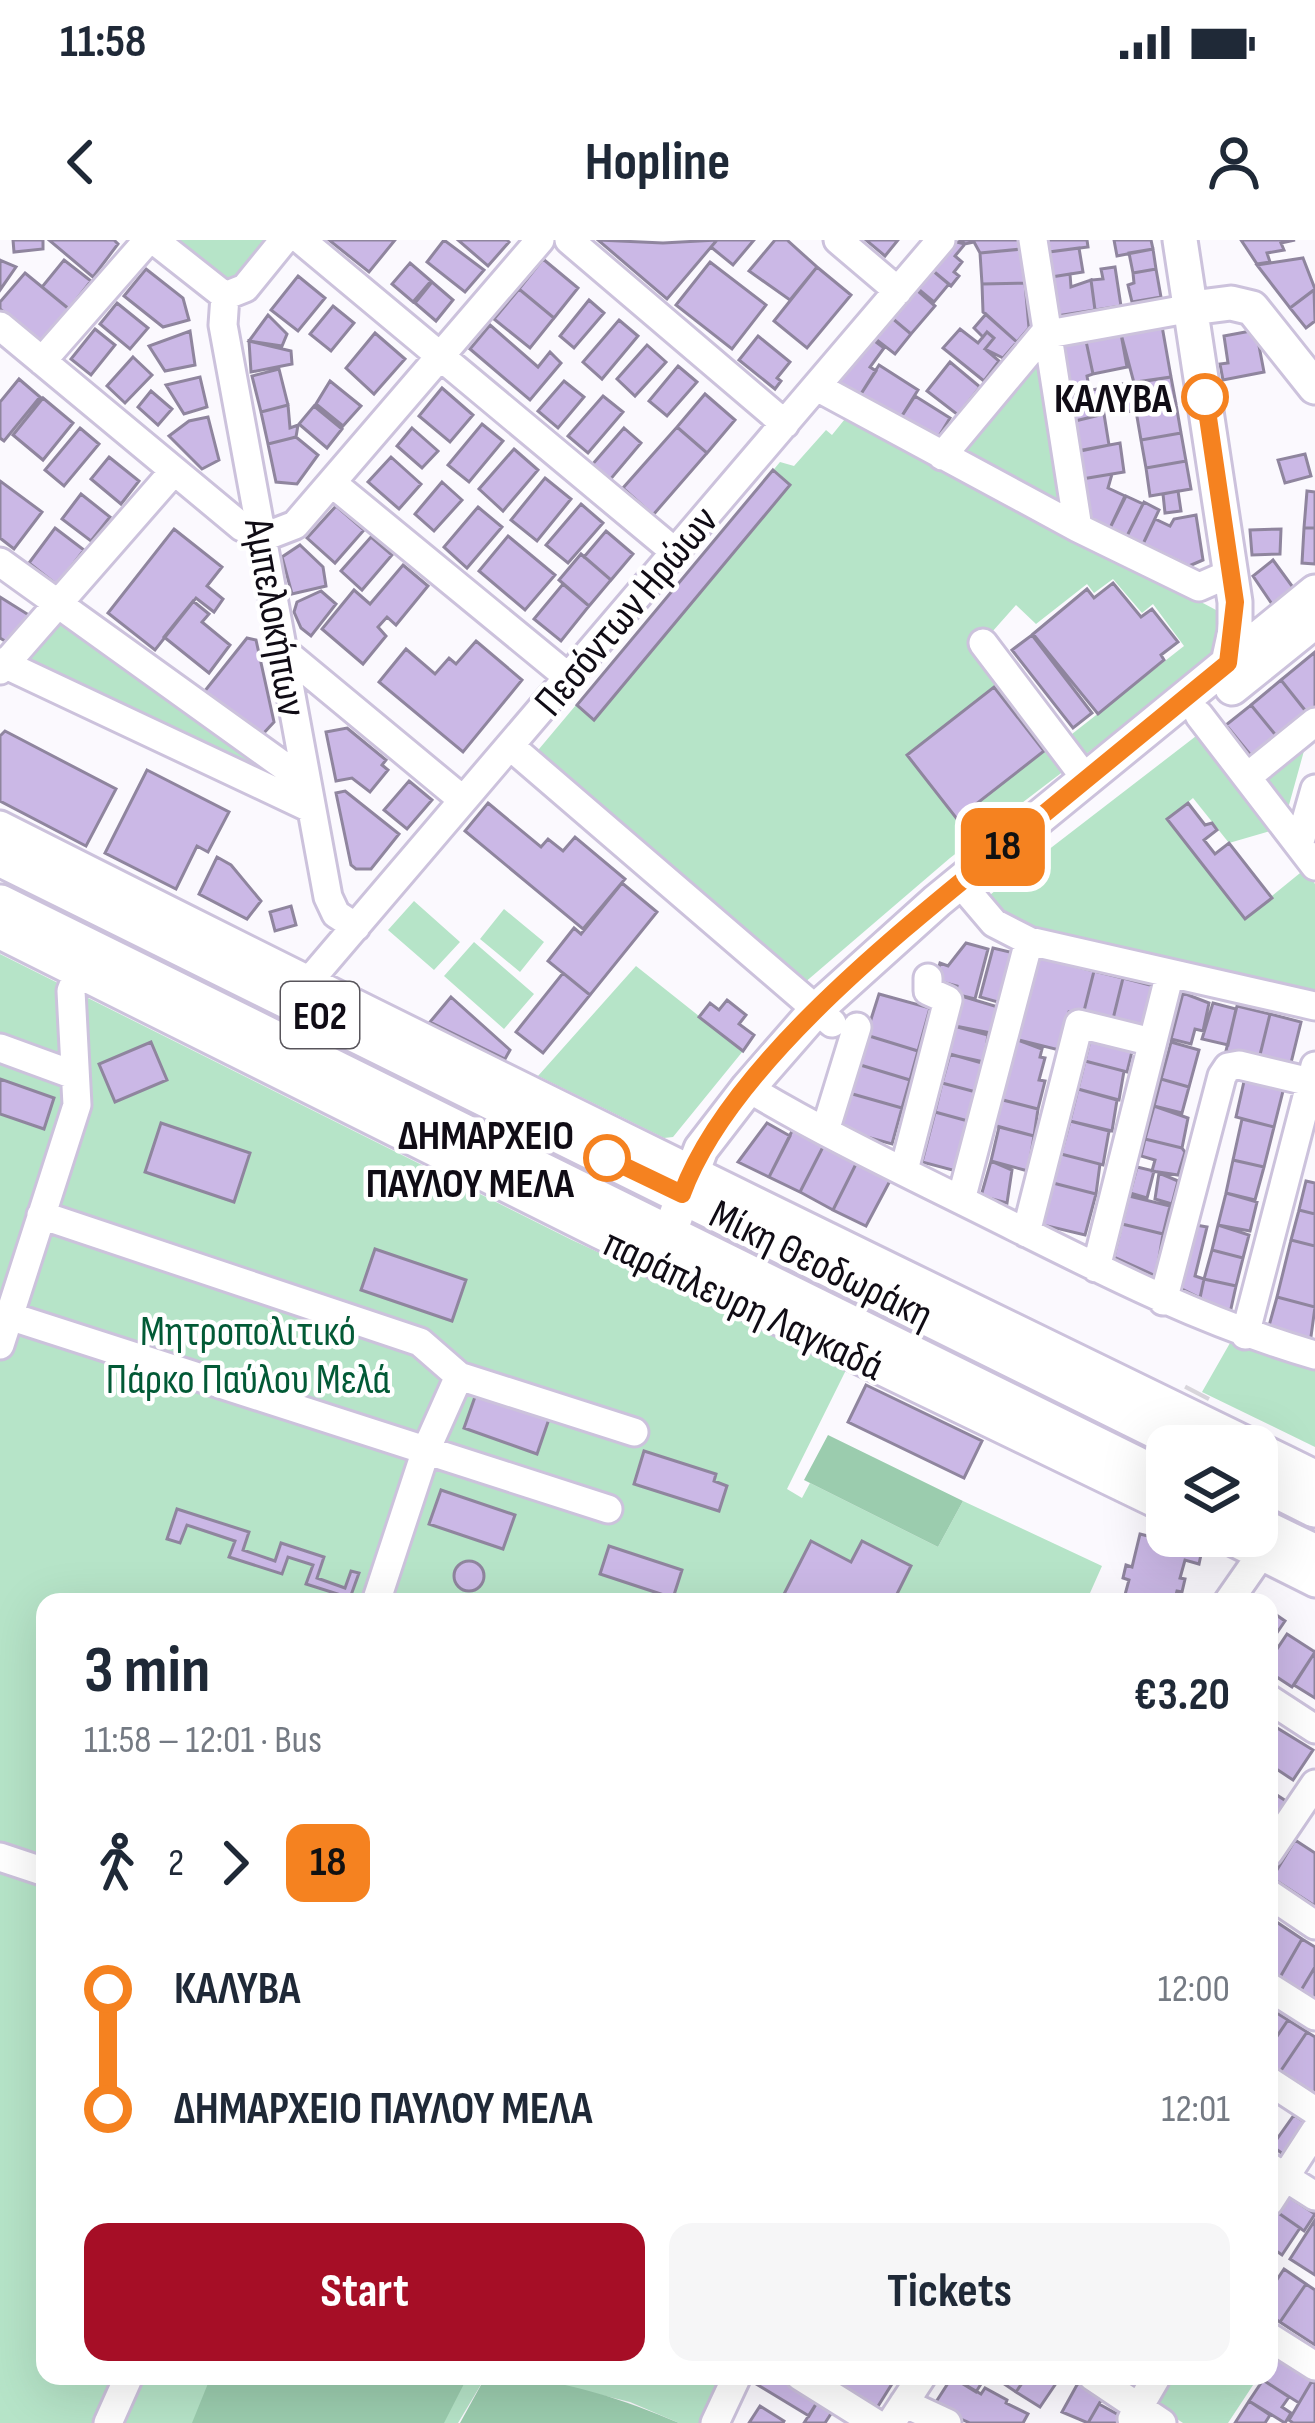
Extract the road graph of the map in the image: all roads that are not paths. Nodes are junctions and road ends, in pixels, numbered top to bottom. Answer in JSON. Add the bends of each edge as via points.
{"nodes":[{"id":1,"x":151,"y":240,"type":"edge"},
{"id":2,"x":284,"y":240,"type":"edge"},
{"id":3,"x":301,"y":240,"type":"edge"},
{"id":4,"x":540,"y":240,"type":"edge"},
{"id":5,"x":568,"y":240,"type":"edge"},
{"id":6,"x":838,"y":240,"type":"edge"},
{"id":7,"x":941,"y":240,"type":"edge"},
{"id":8,"x":1033,"y":240,"type":"edge"},
{"id":9,"x":1180,"y":240,"type":"edge"},
{"id":10,"x":1197,"y":240,"type":"edge"},
{"id":11,"x":898,"y":291,"type":"junction"},
{"id":12,"x":225,"y":296,"type":"junction"},
{"id":13,"x":1192,"y":308,"type":"junction"},
{"id":14,"x":0,"y":326,"type":"edge"},
{"id":15,"x":1047,"y":333,"type":"junction"},
{"id":16,"x":441,"y":356,"type":"junction"},
{"id":17,"x":42,"y":361,"type":"junction"},
{"id":18,"x":817,"y":387,"type":"junction"},
{"id":19,"x":1315,"y":387,"type":"edge"},
{"id":20,"x":785,"y":424,"type":"junction"},
{"id":21,"x":942,"y":456,"type":"junction"},
{"id":22,"x":174,"y":471,"type":"junction"},
{"id":23,"x":332,"y":483,"type":"junction"},
{"id":24,"x":1078,"y":528,"type":"junction"},
{"id":25,"x":264,"y":537,"type":"junction"},
{"id":26,"x":675,"y":553,"type":"junction"},
{"id":27,"x":0,"y":562,"type":"edge"},
{"id":28,"x":1231,"y":573,"type":"junction"},
{"id":29,"x":1315,"y":592,"type":"edge"},
{"id":30,"x":58,"y":604,"type":"junction"},
{"id":31,"x":1315,"y":621,"type":"edge"},
{"id":32,"x":1281,"y":634,"type":"junction"},
{"id":33,"x":982,"y":643,"type":"dead end"},
{"id":34,"x":282,"y":650,"type":"junction"},
{"id":35,"x":1228,"y":663,"type":"junction"},
{"id":36,"x":2,"y":666,"type":"edge"},
{"id":37,"x":568,"y":677,"type":"junction"},
{"id":38,"x":1199,"y":715,"type":"junction"},
{"id":39,"x":1315,"y":722,"type":"edge"},
{"id":40,"x":510,"y":746,"type":"junction"},
{"id":41,"x":1247,"y":777,"type":"junction"},
{"id":42,"x":1086,"y":778,"type":"junction"},
{"id":43,"x":1315,"y":789,"type":"edge"},
{"id":44,"x":308,"y":795,"type":"junction"},
{"id":45,"x":463,"y":800,"type":"junction"},
{"id":46,"x":0,"y":825,"type":"edge"},
{"id":47,"x":1307,"y":855,"type":"edge"},
{"id":48,"x":0,"y":856,"type":"edge"},
{"id":49,"x":966,"y":890,"type":"junction"},
{"id":50,"x":0,"y":905,"type":"edge"},
{"id":51,"x":356,"y":927,"type":"junction"},
{"id":52,"x":0,"y":935,"type":"edge"},
{"id":53,"x":1029,"y":941,"type":"junction"},
{"id":54,"x":82,"y":961,"type":"junction"},
{"id":55,"x":1170,"y":973,"type":"junction"},
{"id":56,"x":928,"y":978,"type":"dead end"},
{"id":57,"x":309,"y":981,"type":"junction"},
{"id":58,"x":1315,"y":1006,"type":"edge"},
{"id":59,"x":835,"y":1020,"type":"junction"},
{"id":60,"x":1152,"y":1042,"type":"junction"},
{"id":61,"x":0,"y":1048,"type":"edge"},
{"id":62,"x":74,"y":1075,"type":"junction"},
{"id":63,"x":1314,"y":1077,"type":"edge"},
{"id":64,"x":757,"y":1093,"type":"junction"},
{"id":65,"x":825,"y":1131,"type":"junction"},
{"id":66,"x":904,"y":1170,"type":"junction"},
{"id":67,"x":696,"y":1187,"type":"junction"},
{"id":68,"x":961,"y":1200,"type":"junction"},
{"id":69,"x":41,"y":1215,"type":"junction"},
{"id":70,"x":1026,"y":1232,"type":"junction"},
{"id":71,"x":673,"y":1254,"type":"junction"},
{"id":72,"x":1096,"y":1268,"type":"junction"},
{"id":73,"x":1163,"y":1301,"type":"junction"},
{"id":74,"x":9,"y":1316,"type":"junction"},
{"id":75,"x":1245,"y":1335,"type":"junction"},
{"id":76,"x":0,"y":1345,"type":"edge"},
{"id":77,"x":1314,"y":1353,"type":"edge"},
{"id":78,"x":459,"y":1376,"type":"junction"},
{"id":79,"x":1152,"y":1425,"type":"edge"},
{"id":80,"x":634,"y":1432,"type":"dead end"},
{"id":81,"x":426,"y":1450,"type":"junction"},
{"id":82,"x":1146,"y":1472,"type":"edge"},
{"id":83,"x":1315,"y":1474,"type":"edge"},
{"id":84,"x":1278,"y":1488,"type":"edge"},
{"id":85,"x":1146,"y":1498,"type":"edge"},
{"id":86,"x":1315,"y":1507,"type":"edge"},
{"id":87,"x":608,"y":1509,"type":"dead end"},
{"id":88,"x":1278,"y":1546,"type":"edge"},
{"id":89,"x":1278,"y":1555,"type":"edge"},
{"id":90,"x":1315,"y":1556,"type":"edge"},
{"id":91,"x":1251,"y":1557,"type":"edge"},
{"id":92,"x":1315,"y":1582,"type":"edge"},
{"id":93,"x":379,"y":1593,"type":"edge"},
{"id":94,"x":1233,"y":1593,"type":"edge"},
{"id":95,"x":1278,"y":1705,"type":"edge"},
{"id":96,"x":1315,"y":1729,"type":"edge"},
{"id":97,"x":1315,"y":1784,"type":"edge"},
{"id":98,"x":1304,"y":1823,"type":"edge"},
{"id":99,"x":1278,"y":1845,"type":"edge"},
{"id":100,"x":0,"y":1857,"type":"edge"},
{"id":101,"x":36,"y":1869,"type":"edge"},
{"id":102,"x":1278,"y":1900,"type":"edge"},
{"id":103,"x":1315,"y":1925,"type":"edge"},
{"id":104,"x":1278,"y":1993,"type":"edge"},
{"id":105,"x":1315,"y":2017,"type":"edge"},
{"id":106,"x":1278,"y":2087,"type":"edge"},
{"id":107,"x":1315,"y":2110,"type":"edge"},
{"id":108,"x":1315,"y":2131,"type":"edge"},
{"id":109,"x":1278,"y":2171,"type":"edge"},
{"id":110,"x":1278,"y":2173,"type":"edge"},
{"id":111,"x":1315,"y":2196,"type":"edge"},
{"id":112,"x":1278,"y":2343,"type":"edge"},
{"id":113,"x":1315,"y":2366,"type":"edge"},
{"id":114,"x":125,"y":2385,"type":"edge"},
{"id":115,"x":733,"y":2385,"type":"edge"},
{"id":116,"x":814,"y":2385,"type":"edge"},
{"id":117,"x":916,"y":2385,"type":"edge"},
{"id":118,"x":1103,"y":2385,"type":"edge"},
{"id":119,"x":1154,"y":2385,"type":"edge"},
{"id":120,"x":898,"y":2413,"type":"edge"},
{"id":121,"x":1144,"y":2418,"type":"edge"},
{"id":122,"x":108,"y":2423,"type":"edge"},
{"id":123,"x":715,"y":2423,"type":"edge"},
{"id":124,"x":874,"y":2423,"type":"edge"},
{"id":125,"x":947,"y":2423,"type":"edge"}],
"edges":[{"from":1,"to":12,"type":"street"},
{"from":1,"to":17,"type":"street"},
{"from":2,"to":12,"type":"street","via":[[245,288]]},
{"from":3,"to":16,"type":"street"},
{"from":4,"to":16,"type":"street"},
{"from":5,"to":20,"type":"street"},
{"from":6,"to":11,"type":"street"},
{"from":7,"to":11,"type":"street","name":"Πεσόντων Ηρώων"},
{"from":8,"to":15,"type":"street"},
{"from":9,"to":13,"type":"main road"},
{"from":10,"to":13,"type":"main road"},
{"from":11,"to":18,"type":"street","name":"Πεσόντων Ηρώων"},
{"from":12,"to":25,"type":"street","name":"Αμπελοκήπων","via":[[223,325]]},
{"from":13,"to":15,"type":"street"},
{"from":13,"to":19,"type":"main road","via":[[1252,308]]},
{"from":13,"to":28,"type":"main road"},
{"from":14,"to":17,"type":"street"},
{"from":15,"to":21,"type":"street"},
{"from":15,"to":24,"type":"street"},
{"from":16,"to":23,"type":"street"},
{"from":16,"to":26,"type":"street"},
{"from":17,"to":22,"type":"street"},
{"from":18,"to":20,"type":"street","name":"Πεσόντων Ηρώων"},
{"from":18,"to":21,"type":"street"},
{"from":20,"to":26,"type":"street","name":"Πεσόντων Ηρώων"},
{"from":21,"to":24,"type":"street"},
{"from":22,"to":25,"type":"street"},
{"from":22,"to":30,"type":"street"},
{"from":23,"to":25,"type":"street","via":[[295,525]]},
{"from":23,"to":37,"type":"street"},
{"from":24,"to":28,"type":"street","via":[[1199,587]]},
{"from":25,"to":34,"type":"street","name":"Αμπελοκήπων"},
{"from":26,"to":37,"type":"street","name":"Πεσόντων Ηρώων"},
{"from":27,"to":30,"type":"street"},
{"from":28,"to":32,"type":"main road"},
{"from":28,"to":35,"type":"main road"},
{"from":29,"to":32,"type":"main road"},
{"from":30,"to":36,"type":"street"},
{"from":30,"to":44,"type":"street"},
{"from":31,"to":32,"type":"main road"},
{"from":32,"to":35,"type":"main road"},
{"from":32,"to":38,"type":"main road"},
{"from":33,"to":42,"type":"street"},
{"from":34,"to":44,"type":"street","name":"Αμπελοκήπων"},
{"from":34,"to":45,"type":"street"},
{"from":35,"to":42,"type":"main road"},
{"from":36,"to":44,"type":"street"},
{"from":37,"to":40,"type":"street","name":"Πεσόντων Ηρώων"},
{"from":38,"to":41,"type":"street"},
{"from":38,"to":49,"type":"main road"},
{"from":39,"to":41,"type":"street"},
{"from":40,"to":45,"type":"street","name":"Πεσόντων Ηρώων"},
{"from":40,"to":59,"type":"street"},
{"from":41,"to":47,"type":"street"},
{"from":42,"to":49,"type":"main road"},
{"from":43,"to":47,"type":"street"},
{"from":44,"to":51,"type":"street","name":"Αμπελοκήπων","via":[[328,897]]},
{"from":45,"to":51,"type":"street","name":"Πεσόντων Ηρώων"},
{"from":46,"to":57,"type":"street"},
{"from":48,"to":67,"type":"highway","name":"Μίκη Θεοδωράκη","number":"ΕΟ2"},
{"from":49,"to":53,"type":"street","via":[[994,923]]},
{"from":49,"to":59,"type":"main road"},
{"from":50,"to":54,"type":"highway","name":"Μίκη Θεοδωράκη","number":"ΕΟ2"},
{"from":51,"to":57,"type":"street","name":"Πεσόντων Ηρώων"},
{"from":52,"to":54,"type":"street"},
{"from":53,"to":55,"type":"street"},
{"from":53,"to":68,"type":"street"},
{"from":54,"to":62,"type":"street","via":[[71,991]]},
{"from":54,"to":71,"type":"highway","name":"Μίκη Θεοδωράκη","number":"ΕΟ2"},
{"from":55,"to":58,"type":"street"},
{"from":55,"to":60,"type":"street"},
{"from":56,"to":66,"type":"street","via":[[928,991],[948,1000]]},
{"from":57,"to":67,"type":"street"},
{"from":59,"to":64,"type":"main road"},
{"from":59,"to":65,"type":"street"},
{"from":60,"to":70,"type":"street","via":[[1079,1024]]},
{"from":60,"to":72,"type":"street"},
{"from":61,"to":62,"type":"street"},
{"from":62,"to":69,"type":"street","via":[[77,1105]]},
{"from":63,"to":73,"type":"street","via":[[1228,1067]]},
{"from":63,"to":75,"type":"street"},
{"from":64,"to":65,"type":"street"},
{"from":64,"to":67,"type":"main road","via":[[700,1149]]},
{"from":65,"to":66,"type":"street"},
{"from":66,"to":68,"type":"street"},
{"from":67,"to":71,"type":"main road"},
{"from":67,"to":79,"type":"highway","name":"Μίκη Θεοδωράκη","number":"ΕΟ2"},
{"from":67,"to":83,"type":"street","via":[[828,1234]]},
{"from":68,"to":70,"type":"street"},
{"from":69,"to":74,"type":"street"},
{"from":69,"to":78,"type":"street","via":[[420,1342]]},
{"from":70,"to":72,"type":"street"},
{"from":71,"to":82,"type":"highway","name":"Μίκη Θεοδωράκη","number":"ΕΟ2"},
{"from":71,"to":85,"type":"street","name":"παράπλευρη Λαγκαδά"},
{"from":72,"to":73,"type":"street"},
{"from":73,"to":75,"type":"street"},
{"from":74,"to":76,"type":"street"},
{"from":74,"to":81,"type":"street"},
{"from":75,"to":77,"type":"street"},
{"from":78,"to":80,"type":"street"},
{"from":78,"to":81,"type":"street"},
{"from":81,"to":87,"type":"street"},
{"from":81,"to":93,"type":"street"},
{"from":84,"to":86,"type":"highway"},
{"from":88,"to":90,"type":"highway"},
{"from":89,"to":92,"type":"street"},
{"from":91,"to":94,"type":"street"},
{"from":95,"to":96,"type":"street"},
{"from":97,"to":98,"type":"street"},
{"from":98,"to":99,"type":"street"},
{"from":100,"to":101,"type":"street"},
{"from":102,"to":103,"type":"street"},
{"from":104,"to":105,"type":"street"},
{"from":106,"to":107,"type":"street"},
{"from":108,"to":109,"type":"street"},
{"from":110,"to":111,"type":"street"},
{"from":112,"to":113,"type":"street"},
{"from":114,"to":122,"type":"street"},
{"from":115,"to":123,"type":"street"},
{"from":116,"to":124,"type":"street"},
{"from":117,"to":120,"type":"street"},
{"from":118,"to":121,"type":"street"},
{"from":119,"to":121,"type":"street"},
{"from":120,"to":125,"type":"street"}]}
